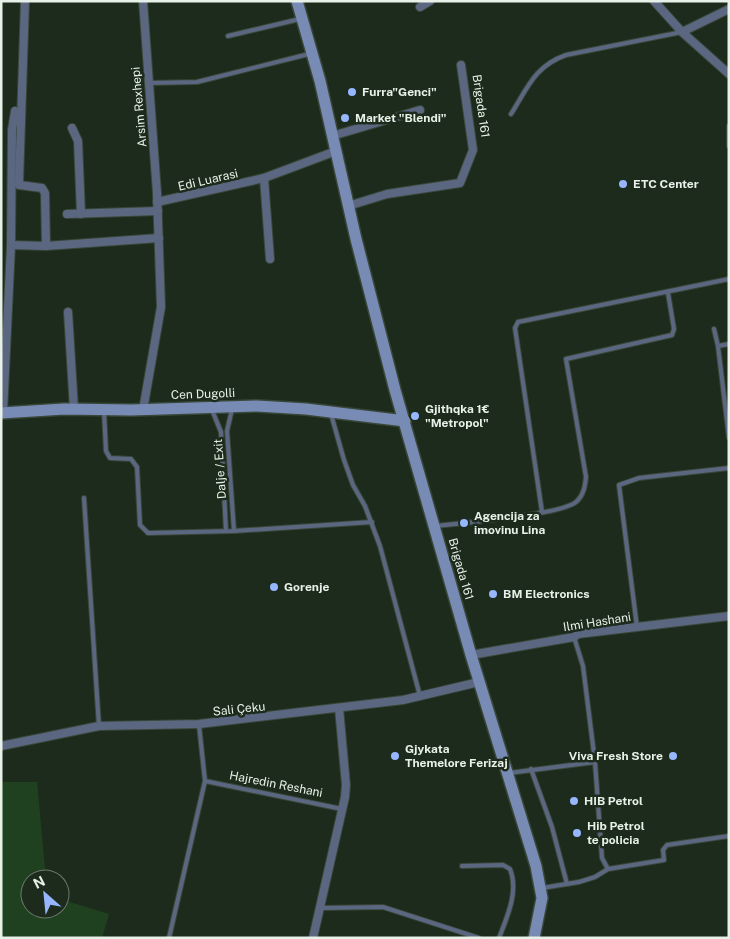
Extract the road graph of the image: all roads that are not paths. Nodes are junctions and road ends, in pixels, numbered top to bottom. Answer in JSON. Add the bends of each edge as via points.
{"nodes":[{"id":1,"x":25,"y":1,"type":"edge"},
{"id":2,"x":143,"y":1,"type":"edge"},
{"id":3,"x":297,"y":1,"type":"edge"},
{"id":4,"x":430,"y":1,"type":"edge"},
{"id":5,"x":654,"y":1,"type":"edge"},
{"id":6,"x":420,"y":6,"type":"dead end"},
{"id":7,"x":729,"y":9,"type":"edge"},
{"id":8,"x":302,"y":19,"type":"junction"},
{"id":9,"x":682,"y":32,"type":"junction"},
{"id":10,"x":228,"y":36,"type":"dead end"},
{"id":11,"x":312,"y":53,"type":"junction"},
{"id":12,"x":461,"y":65,"type":"dead end"},
{"id":13,"x":728,"y":73,"type":"edge"},
{"id":14,"x":148,"y":83,"type":"junction"},
{"id":15,"x":420,"y":110,"type":"dead end"},
{"id":16,"x":15,"y":111,"type":"dead end"},
{"id":17,"x":511,"y":114,"type":"dead end"},
{"id":18,"x":729,"y":126,"type":"edge"},
{"id":19,"x":72,"y":128,"type":"dead end"},
{"id":20,"x":332,"y":136,"type":"junction"},
{"id":21,"x":729,"y":146,"type":"edge"},
{"id":22,"x":336,"y":151,"type":"junction"},
{"id":23,"x":264,"y":178,"type":"junction"},
{"id":24,"x":348,"y":206,"type":"junction"},
{"id":25,"x":158,"y":207,"type":"junction"},
{"id":26,"x":67,"y":214,"type":"dead end"},
{"id":27,"x":81,"y":214,"type":"junction"},
{"id":28,"x":159,"y":238,"type":"junction"},
{"id":29,"x":11,"y":245,"type":"junction"},
{"id":30,"x":46,"y":246,"type":"junction"},
{"id":31,"x":270,"y":259,"type":"dead end"},
{"id":32,"x":729,"y":279,"type":"edge"},
{"id":33,"x":668,"y":293,"type":"junction"},
{"id":34,"x":68,"y":312,"type":"dead end"},
{"id":35,"x":714,"y":329,"type":"dead end"},
{"id":36,"x":729,"y":344,"type":"edge"},
{"id":37,"x":718,"y":346,"type":"junction"},
{"id":38,"x":232,"y":406,"type":"junction"},
{"id":39,"x":212,"y":408,"type":"junction"},
{"id":40,"x":74,"y":409,"type":"junction"},
{"id":41,"x":104,"y":410,"type":"junction"},
{"id":42,"x":143,"y":410,"type":"junction"},
{"id":43,"x":2,"y":412,"type":"edge"},
{"id":44,"x":331,"y":412,"type":"junction"},
{"id":45,"x":405,"y":421,"type":"junction"},
{"id":46,"x":729,"y":438,"type":"edge"},
{"id":47,"x":729,"y":468,"type":"edge"},
{"id":48,"x":84,"y":498,"type":"dead end"},
{"id":49,"x":542,"y":512,"type":"junction"},
{"id":50,"x":372,"y":522,"type":"junction"},
{"id":51,"x":435,"y":526,"type":"junction"},
{"id":52,"x":226,"y":531,"type":"junction"},
{"id":53,"x":234,"y":531,"type":"junction"},
{"id":54,"x":729,"y":616,"type":"edge"},
{"id":55,"x":637,"y":627,"type":"junction"},
{"id":56,"x":574,"y":637,"type":"junction"},
{"id":57,"x":471,"y":655,"type":"junction"},
{"id":58,"x":479,"y":682,"type":"junction"},
{"id":59,"x":420,"y":697,"type":"junction"},
{"id":60,"x":339,"y":708,"type":"junction"},
{"id":61,"x":199,"y":724,"type":"junction"},
{"id":62,"x":100,"y":726,"type":"junction"},
{"id":63,"x":1,"y":746,"type":"edge"},
{"id":64,"x":595,"y":762,"type":"junction"},
{"id":65,"x":531,"y":769,"type":"junction"},
{"id":66,"x":506,"y":773,"type":"junction"},
{"id":67,"x":205,"y":781,"type":"junction"},
{"id":68,"x":342,"y":808,"type":"junction"},
{"id":69,"x":729,"y":836,"type":"edge"},
{"id":70,"x":462,"y":866,"type":"dead end"},
{"id":71,"x":608,"y":869,"type":"junction"},
{"id":72,"x":567,"y":884,"type":"junction"},
{"id":73,"x":542,"y":888,"type":"junction"},
{"id":74,"x":320,"y":908,"type":"junction"},
{"id":75,"x":169,"y":938,"type":"edge"},
{"id":76,"x":313,"y":938,"type":"edge"},
{"id":77,"x":479,"y":938,"type":"edge"},
{"id":78,"x":499,"y":938,"type":"edge"},
{"id":79,"x":534,"y":938,"type":"edge"}],
"edges":[{"from":1,"to":30,"type":"street","via":[[19,182],[22,186],[42,188],[45,193]]},
{"from":2,"to":14,"type":"street","name":"Arsim Rexhepi"},
{"from":3,"to":8,"type":"street","name":"Brigada 161"},
{"from":4,"to":6,"type":"street"},
{"from":5,"to":9,"type":"street"},
{"from":7,"to":9,"type":"street"},
{"from":8,"to":10,"type":"lane"},
{"from":8,"to":11,"type":"street","name":"Brigada 161"},
{"from":9,"to":13,"type":"street"},
{"from":9,"to":17,"type":"lane","via":[[551,60],[538,70]]},
{"from":11,"to":14,"type":"lane","via":[[197,82]]},
{"from":11,"to":20,"type":"street","name":"Brigada 161"},
{"from":12,"to":24,"type":"street","name":"Brigada 161","via":[[473,150],[460,184],[387,194]]},
{"from":14,"to":25,"type":"street","name":"Arsim Rexhepi"},
{"from":15,"to":20,"type":"street"},
{"from":16,"to":29,"type":"street"},
{"from":18,"to":21,"type":"lane"},
{"from":19,"to":27,"type":"street","via":[[78,141]]},
{"from":20,"to":22,"type":"street","name":"Brigada 161"},
{"from":22,"to":23,"type":"street","name":"Edi Luarasi"},
{"from":22,"to":24,"type":"street","name":"Brigada 161"},
{"from":23,"to":25,"type":"street","name":"Edi Luarasi"},
{"from":23,"to":31,"type":"street"},
{"from":24,"to":45,"type":"street","name":"Brigada 161"},
{"from":25,"to":27,"type":"street"},
{"from":25,"to":28,"type":"street","name":"Arsim Rexhepi"},
{"from":26,"to":27,"type":"street"},
{"from":28,"to":30,"type":"street"},
{"from":28,"to":42,"type":"street","name":"Arsim Rexhepi","via":[[161,307]]},
{"from":29,"to":30,"type":"street"},
{"from":29,"to":43,"type":"street"},
{"from":32,"to":33,"type":"lane"},
{"from":33,"to":49,"type":"lane","via":[[674,328],[672,335],[566,359],[586,477],[584,491],[566,507]]},
{"from":33,"to":49,"type":"lane","via":[[518,322],[515,328]]},
{"from":34,"to":40,"type":"street"},
{"from":35,"to":37,"type":"lane"},
{"from":36,"to":37,"type":"lane"},
{"from":37,"to":46,"type":"lane"},
{"from":38,"to":39,"type":"street","name":"Cen Dugolli"},
{"from":38,"to":44,"type":"street","name":"Cen Dugolli"},
{"from":38,"to":53,"type":"lane","name":"Dalje / Exit","via":[[227,431]]},
{"from":39,"to":42,"type":"street","name":"Cen Dugolli"},
{"from":39,"to":52,"type":"lane","via":[[221,432]]},
{"from":40,"to":41,"type":"street","name":"Cen Dugolli"},
{"from":40,"to":43,"type":"street","name":"Cen Dugolli"},
{"from":41,"to":42,"type":"street","name":"Cen Dugolli"},
{"from":41,"to":52,"type":"lane","via":[[106,450],[110,458],[131,459],[137,467],[140,525],[144,530]]},
{"from":44,"to":45,"type":"street","name":"Cen Dugolli"},
{"from":44,"to":50,"type":"lane","via":[[344,460]]},
{"from":45,"to":51,"type":"street","name":"Brigada 161"},
{"from":47,"to":55,"type":"lane","via":[[639,478],[619,485]]},
{"from":48,"to":62,"type":"lane"},
{"from":49,"to":51,"type":"lane"},
{"from":50,"to":53,"type":"lane"},
{"from":50,"to":59,"type":"lane"},
{"from":51,"to":57,"type":"street","name":"Brigada 161"},
{"from":52,"to":53,"type":"lane"},
{"from":54,"to":55,"type":"street","name":"Ilmi Hashani"},
{"from":55,"to":56,"type":"street","name":"Ilmi Hashani"},
{"from":56,"to":57,"type":"street","name":"Ilmi Hashani"},
{"from":56,"to":64,"type":"lane","via":[[583,666]]},
{"from":57,"to":58,"type":"street","name":"Brigada 161"},
{"from":58,"to":59,"type":"street","name":"Sali Çeku"},
{"from":58,"to":66,"type":"street","name":"Brigada 161"},
{"from":59,"to":60,"type":"street","name":"Sali Çeku"},
{"from":60,"to":61,"type":"street","name":"Sali Çeku"},
{"from":60,"to":68,"type":"street","via":[[346,785]]},
{"from":61,"to":62,"type":"street","name":"Sali Çeku"},
{"from":61,"to":67,"type":"lane"},
{"from":62,"to":63,"type":"street","name":"Sali Çeku"},
{"from":64,"to":65,"type":"lane"},
{"from":64,"to":71,"type":"lane","via":[[602,858]]},
{"from":65,"to":66,"type":"lane"},
{"from":65,"to":72,"type":"lane","via":[[552,827]]},
{"from":66,"to":73,"type":"street","name":"Brigada 161"},
{"from":67,"to":68,"type":"lane","name":"Hajredin Reshani"},
{"from":67,"to":75,"type":"lane"},
{"from":68,"to":74,"type":"street"},
{"from":69,"to":71,"type":"lane","via":[[667,845],[663,850],[664,860]]},
{"from":70,"to":78,"type":"lane","via":[[503,865],[510,869],[512,902]]},
{"from":71,"to":72,"type":"lane","via":[[594,877]]},
{"from":72,"to":73,"type":"lane"},
{"from":73,"to":79,"type":"street","name":"Brigada 161","via":[[540,918]]},
{"from":74,"to":76,"type":"street"},
{"from":74,"to":77,"type":"lane","via":[[383,907]]}]}
